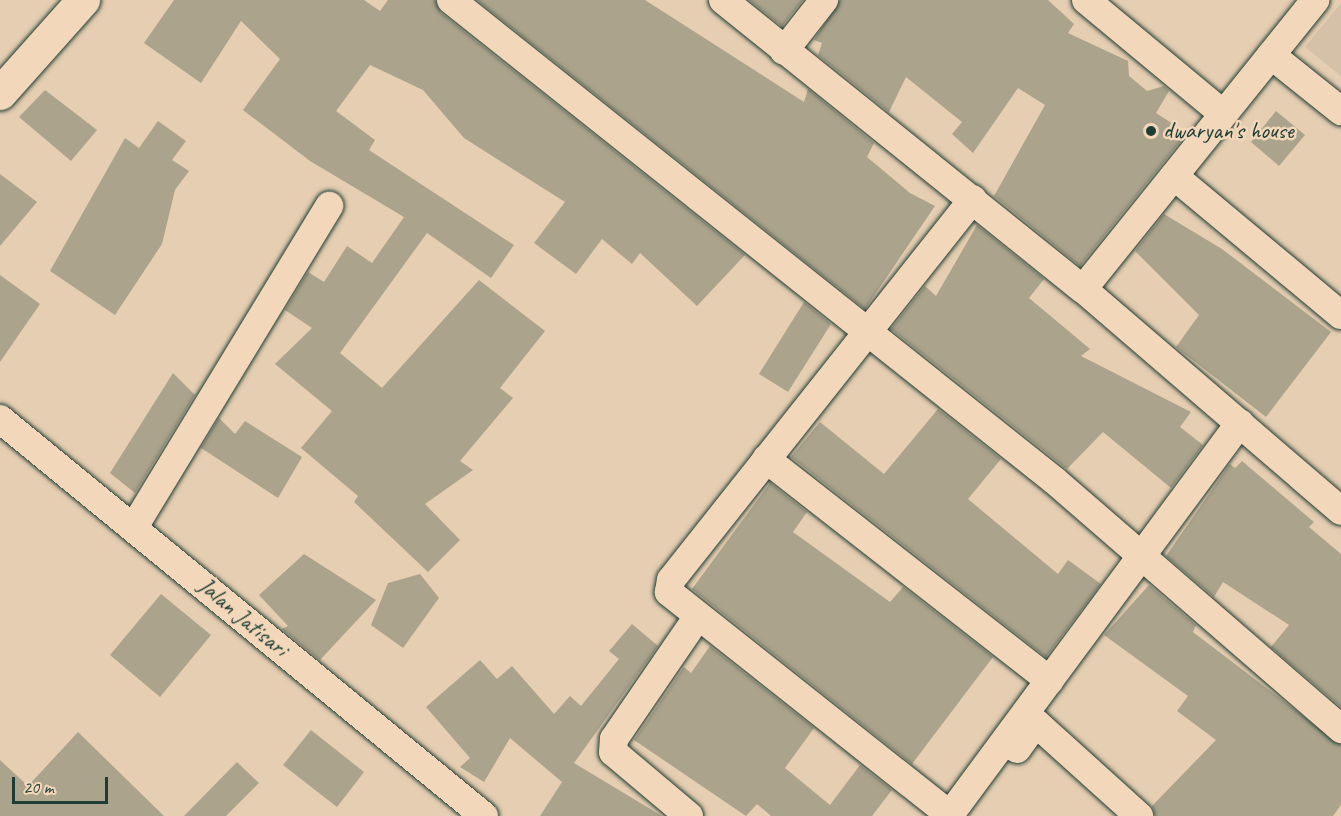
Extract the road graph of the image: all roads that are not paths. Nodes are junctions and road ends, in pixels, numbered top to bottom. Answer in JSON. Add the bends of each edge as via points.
{"nodes":[{"id":1,"x":83,"y":0,"type":"edge"},
{"id":2,"x":451,"y":0,"type":"edge"},
{"id":3,"x":723,"y":0,"type":"edge"},
{"id":4,"x":824,"y":0,"type":"edge"},
{"id":5,"x":1086,"y":0,"type":"edge"},
{"id":6,"x":1315,"y":0,"type":"edge"},
{"id":7,"x":784,"y":51,"type":"junction"},
{"id":8,"x":1271,"y":55,"type":"junction"},
{"id":9,"x":0,"y":93,"type":"edge"},
{"id":10,"x":1341,"y":111,"type":"edge"},
{"id":11,"x":1221,"y":112,"type":"junction"},
{"id":12,"x":1174,"y":176,"type":"junction"},
{"id":13,"x":973,"y":198,"type":"junction"},
{"id":14,"x":329,"y":206,"type":"dead end"},
{"id":15,"x":1083,"y":289,"type":"junction"},
{"id":16,"x":1341,"y":315,"type":"edge"},
{"id":17,"x":869,"y":330,"type":"junction"},
{"id":18,"x":0,"y":419,"type":"edge"},
{"id":19,"x":1240,"y":423,"type":"junction"},
{"id":20,"x":766,"y":459,"type":"junction"},
{"id":21,"x":1341,"y":511,"type":"edge"},
{"id":22,"x":134,"y":527,"type":"junction"},
{"id":23,"x":1142,"y":558,"type":"junction"},
{"id":24,"x":697,"y":618,"type":"junction"},
{"id":25,"x":1050,"y":681,"type":"junction"},
{"id":26,"x":1341,"y":729,"type":"edge"},
{"id":27,"x":484,"y":816,"type":"edge"},
{"id":28,"x":688,"y":816,"type":"edge"},
{"id":29,"x":955,"y":816,"type":"edge"},
{"id":30,"x":1139,"y":816,"type":"edge"}],
"edges":[{"from":1,"to":9,"type":"street"},
{"from":2,"to":17,"type":"street","via":[[774,261]]},
{"from":3,"to":7,"type":"street"},
{"from":4,"to":7,"type":"street"},
{"from":5,"to":11,"type":"street"},
{"from":6,"to":8,"type":"street"},
{"from":7,"to":13,"type":"street"},
{"from":8,"to":10,"type":"street"},
{"from":8,"to":11,"type":"street"},
{"from":11,"to":12,"type":"street"},
{"from":12,"to":15,"type":"street"},
{"from":12,"to":16,"type":"street"},
{"from":13,"to":15,"type":"street"},
{"from":13,"to":17,"type":"street"},
{"from":14,"to":22,"type":"street"},
{"from":15,"to":19,"type":"street"},
{"from":17,"to":20,"type":"street"},
{"from":17,"to":23,"type":"street"},
{"from":18,"to":22,"type":"street","name":"Jalan Jatisari"},
{"from":19,"to":21,"type":"street"},
{"from":19,"to":23,"type":"street"},
{"from":20,"to":24,"type":"street","via":[[671,580],[671,599]]},
{"from":20,"to":25,"type":"street"},
{"from":22,"to":27,"type":"street","name":"Jalan Jatisari"},
{"from":23,"to":25,"type":"street"},
{"from":23,"to":26,"type":"street"},
{"from":24,"to":28,"type":"street","via":[[614,739],[613,752]]},
{"from":24,"to":29,"type":"street"},
{"from":25,"to":29,"type":"street"},
{"from":29,"to":30,"type":"street","via":[[1036,723]]}]}
